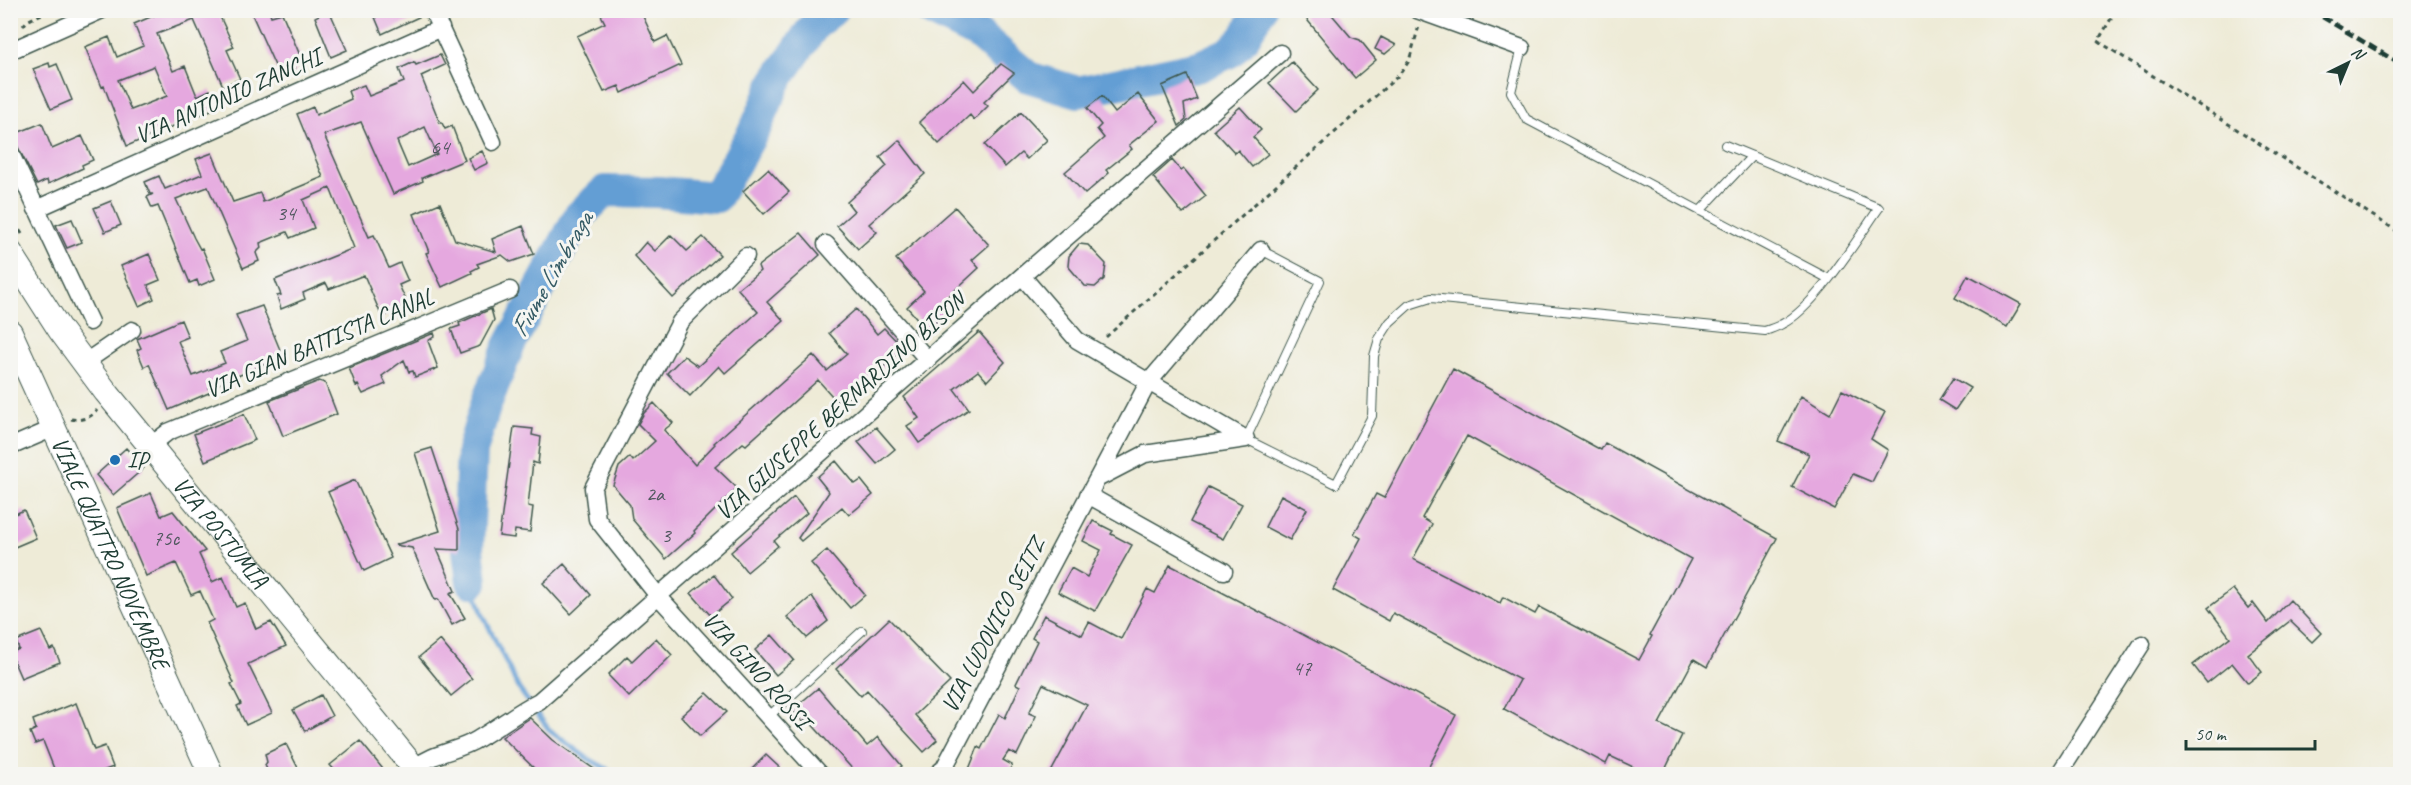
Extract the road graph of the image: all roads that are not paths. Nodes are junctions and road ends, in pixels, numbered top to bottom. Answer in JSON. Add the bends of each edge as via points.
{"nodes":[{"id":1,"x":102,"y":10,"type":"edge"},
{"id":2,"x":432,"y":10,"type":"edge"},
{"id":3,"x":1420,"y":12,"type":"edge"},
{"id":4,"x":441,"y":28,"type":"junction"},
{"id":5,"x":1522,"y":48,"type":"joint"},
{"id":6,"x":10,"y":51,"type":"edge"},
{"id":7,"x":1280,"y":53,"type":"dead end"},
{"id":8,"x":493,"y":142,"type":"dead end"},
{"id":9,"x":1725,"y":145,"type":"dead end"},
{"id":10,"x":10,"y":153,"type":"edge"},
{"id":11,"x":1752,"y":156,"type":"junction"},
{"id":12,"x":36,"y":209,"type":"junction"},
{"id":13,"x":1700,"y":211,"type":"junction"},
{"id":14,"x":826,"y":244,"type":"dead end"},
{"id":15,"x":1261,"y":250,"type":"joint"},
{"id":16,"x":10,"y":252,"type":"edge"},
{"id":17,"x":746,"y":256,"type":"dead end"},
{"id":18,"x":1022,"y":276,"type":"junction"},
{"id":19,"x":1829,"y":279,"type":"junction"},
{"id":20,"x":510,"y":290,"type":"dead end"},
{"id":21,"x":90,"y":322,"type":"dead end"},
{"id":22,"x":132,"y":330,"type":"dead end"},
{"id":23,"x":10,"y":332,"type":"edge"},
{"id":24,"x":928,"y":360,"type":"junction"},
{"id":25,"x":84,"y":363,"type":"junction"},
{"id":26,"x":1148,"y":383,"type":"junction"},
{"id":27,"x":60,"y":422,"type":"junction"},
{"id":28,"x":1246,"y":439,"type":"junction"},
{"id":29,"x":150,"y":446,"type":"junction"},
{"id":30,"x":10,"y":447,"type":"edge"},
{"id":31,"x":1097,"y":479,"type":"junction"},
{"id":32,"x":1088,"y":495,"type":"junction"},
{"id":33,"x":1224,"y":571,"type":"dead end"},
{"id":34,"x":659,"y":597,"type":"junction"},
{"id":35,"x":862,"y":631,"type":"dead end"},
{"id":36,"x":2142,"y":644,"type":"dead end"},
{"id":37,"x":768,"y":717,"type":"junction"},
{"id":38,"x":417,"y":771,"type":"edge"},
{"id":39,"x":211,"y":774,"type":"edge"},
{"id":40,"x":820,"y":774,"type":"edge"},
{"id":41,"x":937,"y":774,"type":"edge"},
{"id":42,"x":2059,"y":774,"type":"edge"}],
"edges":[{"from":1,"to":6,"type":"street"},
{"from":2,"to":4,"type":"street"},
{"from":3,"to":5,"type":"street"},
{"from":4,"to":8,"type":"street"},
{"from":4,"to":12,"type":"street","name":"VIA ANTONIO ZANCHI"},
{"from":5,"to":13,"type":"lane","via":[[1511,92],[1526,119]]},
{"from":7,"to":18,"type":"street","name":"VIA GIUSEPPE BERNARDINO BISON"},
{"from":9,"to":11,"type":"lane"},
{"from":10,"to":12,"type":"street"},
{"from":11,"to":13,"type":"lane"},
{"from":11,"to":19,"type":"lane","via":[[1879,208]]},
{"from":12,"to":21,"type":"street"},
{"from":13,"to":19,"type":"lane"},
{"from":14,"to":24,"type":"street"},
{"from":15,"to":26,"type":"street","name":"VIA LUDOVICO SEITZ"},
{"from":15,"to":28,"type":"lane","via":[[1320,281]]},
{"from":16,"to":25,"type":"street","name":"VIA POSTUMIA"},
{"from":17,"to":34,"type":"street","name":"VIA GINO ROSSI","via":[[680,322],[593,488],[597,519]]},
{"from":18,"to":24,"type":"street","name":"VIA GIUSEPPE BERNARDINO BISON"},
{"from":18,"to":26,"type":"street","via":[[1077,340]]},
{"from":19,"to":28,"type":"lane","via":[[1784,324],[1765,331],[1431,298],[1409,305],[1379,339],[1374,356],[1372,416],[1336,484]]},
{"from":20,"to":29,"type":"street","name":"VIA GIAN BATTISTA CANAL","via":[[168,432]]},
{"from":22,"to":25,"type":"street"},
{"from":23,"to":27,"type":"street","name":"VIALE QUATTRO NOVEMBRE"},
{"from":24,"to":34,"type":"street","name":"VIA GIUSEPPE BERNARDINO BISON"},
{"from":25,"to":29,"type":"street","name":"VIA POSTUMIA"},
{"from":26,"to":28,"type":"street"},
{"from":26,"to":31,"type":"street","name":"VIA LUDOVICO SEITZ"},
{"from":27,"to":30,"type":"street"},
{"from":27,"to":39,"type":"street","name":"VIALE QUATTRO NOVEMBRE"},
{"from":28,"to":31,"type":"street","via":[[1145,454]]},
{"from":29,"to":38,"type":"street","name":"VIA POSTUMIA"},
{"from":31,"to":32,"type":"street","name":"VIA LUDOVICO SEITZ"},
{"from":32,"to":33,"type":"street"},
{"from":32,"to":41,"type":"street","name":"VIA LUDOVICO SEITZ","via":[[944,768]]},
{"from":34,"to":37,"type":"street","name":"VIA GINO ROSSI"},
{"from":34,"to":38,"type":"street","name":"VIA GIUSEPPE BERNARDINO BISON","via":[[539,701],[477,740],[428,758]]},
{"from":35,"to":37,"type":"lane"},
{"from":36,"to":42,"type":"street"},
{"from":37,"to":40,"type":"street","name":"VIA GINO ROSSI"}]}
